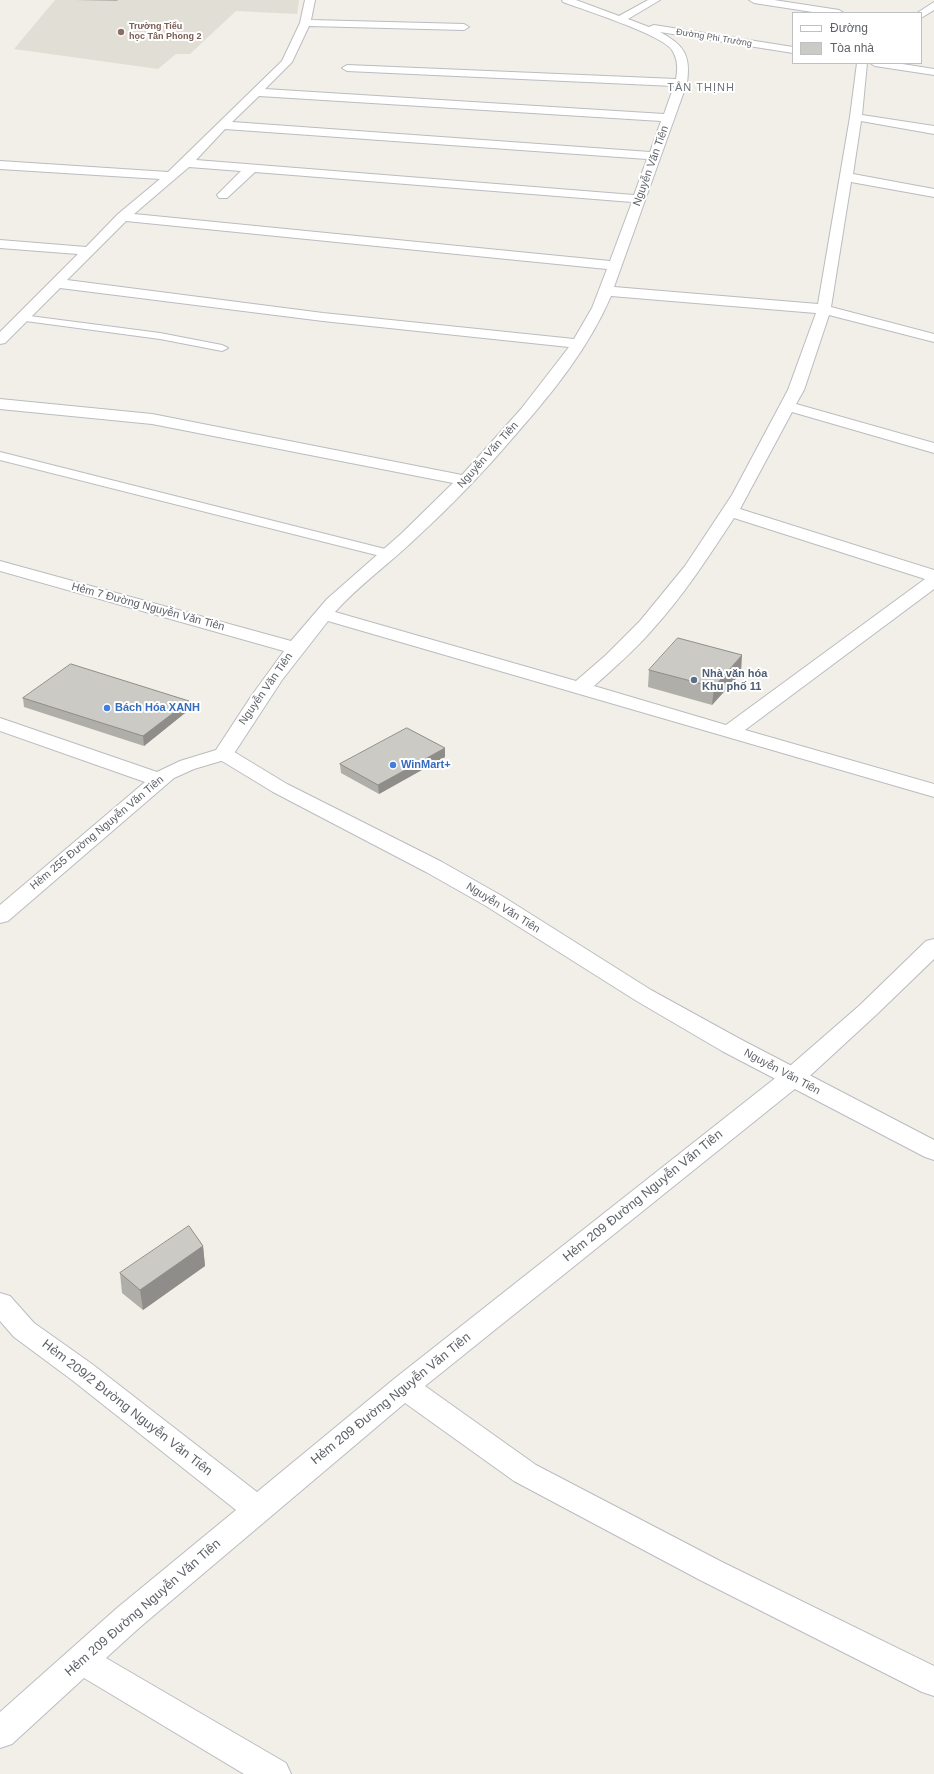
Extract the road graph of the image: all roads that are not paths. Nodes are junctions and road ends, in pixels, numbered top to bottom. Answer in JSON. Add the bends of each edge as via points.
{"nodes":[{"id":1,"x":310,"y":0,"type":"edge"},
{"id":2,"x":568,"y":0,"type":"edge"},
{"id":3,"x":654,"y":0,"type":"edge"},
{"id":4,"x":754,"y":0,"type":"edge"},
{"id":5,"x":934,"y":5,"type":"edge"},
{"id":6,"x":832,"y":12,"type":"edge"},
{"id":7,"x":922,"y":14,"type":"edge"},
{"id":8,"x":619,"y":20,"type":"junction"},
{"id":9,"x":305,"y":23,"type":"junction"},
{"id":10,"x":635,"y":25,"type":"junction"},
{"id":11,"x":464,"y":27,"type":"dead end"},
{"id":12,"x":792,"y":50,"type":"edge"},
{"id":13,"x":862,"y":64,"type":"edge"},
{"id":14,"x":881,"y":64,"type":"edge"},
{"id":15,"x":347,"y":68,"type":"dead end"},
{"id":16,"x":934,"y":72,"type":"edge"},
{"id":17,"x":680,"y":82,"type":"junction"},
{"id":18,"x":256,"y":92,"type":"junction"},
{"id":19,"x":856,"y":117,"type":"junction"},
{"id":20,"x":668,"y":118,"type":"junction"},
{"id":21,"x":222,"y":126,"type":"junction"},
{"id":22,"x":934,"y":130,"type":"edge"},
{"id":23,"x":654,"y":156,"type":"junction"},
{"id":24,"x":186,"y":163,"type":"junction"},
{"id":25,"x":0,"y":165,"type":"edge"},
{"id":26,"x":252,"y":168,"type":"junction"},
{"id":27,"x":171,"y":176,"type":"junction"},
{"id":28,"x":846,"y":177,"type":"junction"},
{"id":29,"x":934,"y":193,"type":"edge"},
{"id":30,"x":223,"y":195,"type":"dead end"},
{"id":31,"x":639,"y":199,"type":"junction"},
{"id":32,"x":122,"y":217,"type":"junction"},
{"id":33,"x":0,"y":244,"type":"edge"},
{"id":34,"x":88,"y":251,"type":"junction"},
{"id":35,"x":614,"y":266,"type":"junction"},
{"id":36,"x":56,"y":282,"type":"junction"},
{"id":37,"x":606,"y":291,"type":"junction"},
{"id":38,"x":824,"y":309,"type":"junction"},
{"id":39,"x":22,"y":318,"type":"junction"},
{"id":40,"x":934,"y":338,"type":"edge"},
{"id":41,"x":0,"y":340,"type":"edge"},
{"id":42,"x":579,"y":344,"type":"junction"},
{"id":43,"x":222,"y":348,"type":"dead end"},
{"id":44,"x":0,"y":404,"type":"edge"},
{"id":45,"x":788,"y":406,"type":"junction"},
{"id":46,"x":934,"y":448,"type":"edge"},
{"id":47,"x":0,"y":456,"type":"edge"},
{"id":48,"x":466,"y":481,"type":"junction"},
{"id":49,"x":730,"y":511,"type":"junction"},
{"id":50,"x":388,"y":554,"type":"junction"},
{"id":51,"x":0,"y":566,"type":"edge"},
{"id":52,"x":934,"y":576,"type":"edge"},
{"id":53,"x":934,"y":581,"type":"edge"},
{"id":54,"x":324,"y":614,"type":"junction"},
{"id":55,"x":295,"y":648,"type":"junction"},
{"id":56,"x":580,"y":688,"type":"junction"},
{"id":57,"x":0,"y":724,"type":"edge"},
{"id":58,"x":729,"y":732,"type":"junction"},
{"id":59,"x":224,"y":754,"type":"junction"},
{"id":60,"x":159,"y":780,"type":"junction"},
{"id":61,"x":934,"y":791,"type":"edge"},
{"id":62,"x":0,"y":916,"type":"edge"},
{"id":63,"x":934,"y":946,"type":"edge"},
{"id":64,"x":792,"y":1078,"type":"junction"},
{"id":65,"x":934,"y":1151,"type":"edge"},
{"id":66,"x":0,"y":1303,"type":"edge"},
{"id":67,"x":404,"y":1387,"type":"junction"},
{"id":68,"x":258,"y":1510,"type":"junction"},
{"id":69,"x":82,"y":1660,"type":"junction"},
{"id":70,"x":934,"y":1682,"type":"edge"},
{"id":71,"x":0,"y":1733,"type":"edge"},
{"id":72,"x":274,"y":1774,"type":"edge"}],
"edges":[{"from":1,"to":9,"type":"street"},
{"from":2,"to":8,"type":"street","name":"Nguyễn Văn Tiên"},
{"from":3,"to":8,"type":"street"},
{"from":4,"to":6,"type":"street"},
{"from":5,"to":7,"type":"street"},
{"from":8,"to":10,"type":"street","name":"Nguyễn Văn Tiên"},
{"from":9,"to":11,"type":"street"},
{"from":9,"to":18,"type":"street","via":[[287,62]]},
{"from":10,"to":12,"type":"street","name":"Đường Phi Trường"},
{"from":10,"to":17,"type":"street","name":"Nguyễn Văn Tiên","via":[[676,47],[683,66]]},
{"from":13,"to":19,"type":"street"},
{"from":14,"to":16,"type":"street"},
{"from":15,"to":17,"type":"street"},
{"from":17,"to":20,"type":"street","name":"Nguyễn Văn Tiên"},
{"from":18,"to":20,"type":"street"},
{"from":18,"to":21,"type":"street"},
{"from":19,"to":22,"type":"street"},
{"from":19,"to":28,"type":"street"},
{"from":20,"to":23,"type":"street","name":"Nguyễn Văn Tiên"},
{"from":21,"to":23,"type":"street"},
{"from":21,"to":24,"type":"street"},
{"from":23,"to":31,"type":"street","name":"Nguyễn Văn Tiên"},
{"from":24,"to":26,"type":"street"},
{"from":24,"to":27,"type":"street"},
{"from":25,"to":27,"type":"street"},
{"from":26,"to":30,"type":"street"},
{"from":26,"to":31,"type":"street"},
{"from":27,"to":32,"type":"street"},
{"from":28,"to":29,"type":"street"},
{"from":28,"to":38,"type":"street"},
{"from":31,"to":35,"type":"street","name":"Nguyễn Văn Tiên"},
{"from":32,"to":34,"type":"street"},
{"from":32,"to":35,"type":"street"},
{"from":33,"to":34,"type":"street"},
{"from":34,"to":36,"type":"street"},
{"from":35,"to":37,"type":"street","name":"Nguyễn Văn Tiên"},
{"from":36,"to":39,"type":"street"},
{"from":36,"to":42,"type":"street","via":[[323,317]]},
{"from":37,"to":38,"type":"street"},
{"from":37,"to":42,"type":"street","name":"Nguyễn Văn Tiên"},
{"from":38,"to":40,"type":"street"},
{"from":38,"to":45,"type":"street"},
{"from":39,"to":41,"type":"street"},
{"from":39,"to":43,"type":"lane","via":[[160,336]]},
{"from":42,"to":48,"type":"street","name":"Nguyễn Văn Tiên","via":[[546,390]]},
{"from":44,"to":48,"type":"street","via":[[152,419]]},
{"from":45,"to":46,"type":"street"},
{"from":45,"to":49,"type":"street"},
{"from":47,"to":50,"type":"lane"},
{"from":48,"to":50,"type":"street","name":"Nguyễn Văn Tiên"},
{"from":49,"to":52,"type":"street"},
{"from":49,"to":56,"type":"street","via":[[692,569],[663,606],[630,643]]},
{"from":50,"to":54,"type":"street","name":"Nguyễn Văn Tiên"},
{"from":51,"to":55,"type":"street","name":"Hẻm 7 Đường Nguyễn Văn Tiên"},
{"from":53,"to":58,"type":"street"},
{"from":54,"to":55,"type":"street","name":"Nguyễn Văn Tiên"},
{"from":54,"to":56,"type":"street"},
{"from":55,"to":59,"type":"street","name":"Nguyễn Văn Tiên"},
{"from":56,"to":58,"type":"street"},
{"from":57,"to":60,"type":"street"},
{"from":58,"to":61,"type":"street"},
{"from":59,"to":60,"type":"street","name":"Hẻm 255 Đường Nguyễn Văn Tiên","via":[[176,769]]},
{"from":59,"to":64,"type":"street","name":"Nguyễn Văn Tiên","via":[[280,788],[434,867],[494,901],[643,995]]},
{"from":60,"to":62,"type":"street","name":"Hẻm 255 Đường Nguyễn Văn Tiên"},
{"from":63,"to":64,"type":"street","name":"Hẻm 209 Đường Nguyễn Văn Tiên"},
{"from":64,"to":65,"type":"street","name":"Nguyễn Văn Tiên"},
{"from":64,"to":67,"type":"street","name":"Hẻm 209 Đường Nguyễn Văn Tiên"},
{"from":66,"to":68,"type":"street","name":"Hẻm 209/2 Đường Nguyễn Văn Tiên","via":[[24,1330],[82,1372]]},
{"from":67,"to":68,"type":"street","name":"Hẻm 209 Đường Nguyễn Văn Tiên"},
{"from":67,"to":70,"type":"street","via":[[525,1473],[712,1571]]},
{"from":68,"to":69,"type":"street","name":"Hẻm 209 Đường Nguyễn Văn Tiên","via":[[128,1618]]},
{"from":69,"to":71,"type":"street","name":"Hẻm 209 Đường Nguyễn Văn Tiên"},
{"from":69,"to":72,"type":"street"}]}
